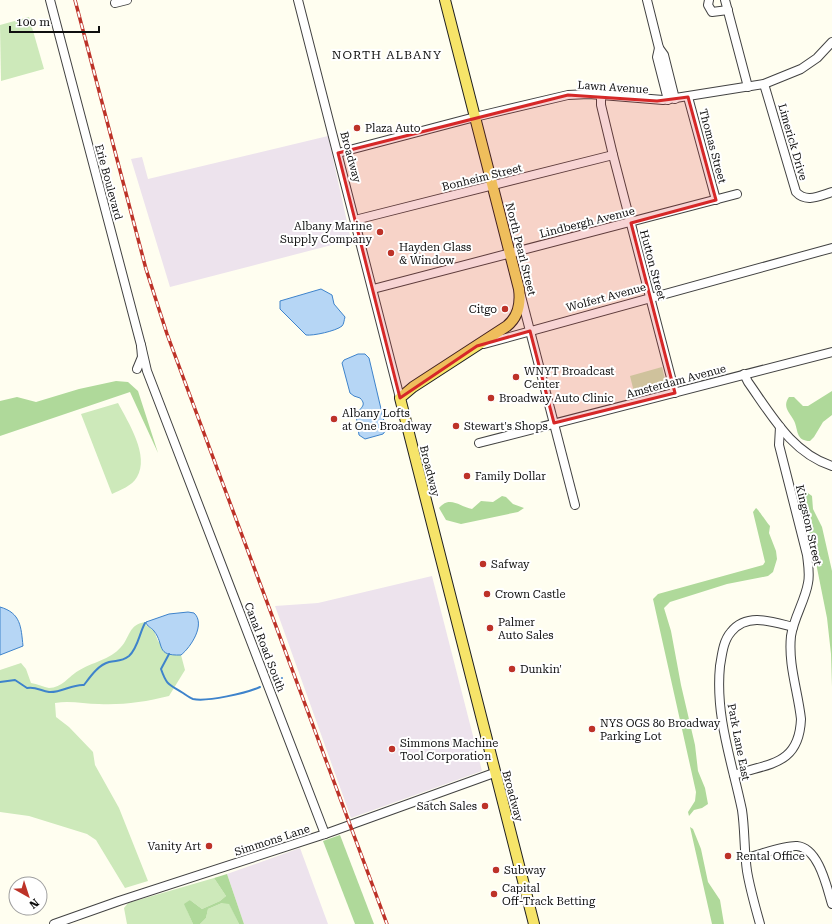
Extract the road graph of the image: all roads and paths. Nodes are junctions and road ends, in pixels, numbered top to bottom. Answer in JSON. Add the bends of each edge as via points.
{"nodes":[{"id":1,"x":50,"y":0,"type":"edge"},
{"id":2,"x":127,"y":0,"type":"edge"},
{"id":3,"x":298,"y":0,"type":"edge"},
{"id":4,"x":445,"y":0,"type":"edge"},
{"id":5,"x":646,"y":0,"type":"edge"},
{"id":6,"x":708,"y":0,"type":"edge"},
{"id":7,"x":725,"y":0,"type":"edge"},
{"id":8,"x":115,"y":3,"type":"dead end"},
{"id":9,"x":728,"y":10,"type":"junction"},
{"id":10,"x":832,"y":42,"type":"edge"},
{"id":11,"x":764,"y":84,"type":"junction"},
{"id":12,"x":748,"y":87,"type":"junction"},
{"id":13,"x":601,"y":96,"type":"junction"},
{"id":14,"x":688,"y":97,"type":"junction"},
{"id":15,"x":672,"y":100,"type":"junction"},
{"id":16,"x":475,"y":117,"type":"junction"},
{"id":17,"x":338,"y":152,"type":"junction"},
{"id":18,"x":613,"y":155,"type":"junction"},
{"id":19,"x":493,"y":186,"type":"junction"},
{"id":20,"x":832,"y":192,"type":"edge"},
{"id":21,"x":737,"y":194,"type":"dead end"},
{"id":22,"x":716,"y":200,"type":"junction"},
{"id":23,"x":355,"y":220,"type":"junction"},
{"id":24,"x":631,"y":223,"type":"junction"},
{"id":25,"x":832,"y":248,"type":"edge"},
{"id":26,"x":510,"y":254,"type":"junction"},
{"id":27,"x":373,"y":289,"type":"junction"},
{"id":28,"x":519,"y":289,"type":"junction"},
{"id":29,"x":651,"y":298,"type":"junction"},
{"id":30,"x":530,"y":331,"type":"junction"},
{"id":31,"x":141,"y":345,"type":"junction"},
{"id":32,"x":477,"y":346,"type":"junction"},
{"id":33,"x":832,"y":352,"type":"edge"},
{"id":34,"x":137,"y":369,"type":"dead end"},
{"id":35,"x":744,"y":374,"type":"junction"},
{"id":36,"x":675,"y":393,"type":"junction"},
{"id":37,"x":400,"y":398,"type":"junction"},
{"id":38,"x":554,"y":423,"type":"junction"},
{"id":39,"x":780,"y":427,"type":"junction"},
{"id":40,"x":479,"y":443,"type":"dead end"},
{"id":41,"x":832,"y":466,"type":"edge"},
{"id":42,"x":575,"y":505,"type":"dead end"},
{"id":43,"x":793,"y":627,"type":"junction"},
{"id":44,"x":494,"y":773,"type":"junction"},
{"id":45,"x":734,"y":775,"type":"junction"},
{"id":46,"x":325,"y":834,"type":"junction"},
{"id":47,"x":746,"y":858,"type":"junction"},
{"id":48,"x":832,"y":904,"type":"edge"},
{"id":49,"x":55,"y":924,"type":"edge"},
{"id":50,"x":534,"y":924,"type":"edge"},
{"id":51,"x":760,"y":924,"type":"edge"}],
"edges":[{"from":1,"to":31,"type":"street","name":"Erie Boulevard"},
{"from":2,"to":8,"type":"street"},
{"from":3,"to":17,"type":"street","name":"Broadway"},
{"from":4,"to":16,"type":"main road","name":"North Pearl Street"},
{"from":5,"to":15,"type":"street","via":[[659,48],[657,57]]},
{"from":6,"to":9,"type":"street","via":[[712,12]]},
{"from":7,"to":9,"type":"street"},
{"from":9,"to":12,"type":"street"},
{"from":10,"to":11,"type":"street","name":"Lawn Avenue","via":[[801,68]]},
{"from":11,"to":12,"type":"street","name":"Lawn Avenue"},
{"from":11,"to":20,"type":"street","name":"Limerick Drive","via":[[796,192],[807,198]]},
{"from":12,"to":14,"type":"street","name":"Lawn Avenue"},
{"from":13,"to":15,"type":"street","name":"Lawn Avenue"},
{"from":13,"to":16,"type":"street","name":"Lawn Avenue","via":[[568,95]]},
{"from":13,"to":18,"type":"street","name":"Hutton Street"},
{"from":14,"to":15,"type":"street","name":"Lawn Avenue"},
{"from":14,"to":22,"type":"street","name":"Thomas Street"},
{"from":16,"to":17,"type":"street","name":"Lawn Avenue"},
{"from":16,"to":19,"type":"main road","name":"North Pearl Street"},
{"from":17,"to":23,"type":"street","name":"Broadway"},
{"from":18,"to":19,"type":"street","name":"Bonheim Street"},
{"from":18,"to":24,"type":"street","name":"Hutton Street"},
{"from":19,"to":23,"type":"street","name":"Bonheim Street"},
{"from":19,"to":26,"type":"main road","name":"North Pearl Street"},
{"from":21,"to":22,"type":"street","name":"Lindbergh Avenue"},
{"from":22,"to":24,"type":"street","name":"Lindbergh Avenue"},
{"from":23,"to":27,"type":"street","name":"Broadway"},
{"from":24,"to":26,"type":"street","name":"Lindbergh Avenue"},
{"from":24,"to":29,"type":"street","name":"Hutton Street"},
{"from":25,"to":29,"type":"street","name":"Wolfert Avenue"},
{"from":26,"to":27,"type":"street","name":"Lindbergh Avenue"},
{"from":26,"to":28,"type":"main road","name":"North Pearl Street"},
{"from":27,"to":37,"type":"street","name":"Broadway"},
{"from":28,"to":30,"type":"street","name":"North Pearl Street"},
{"from":28,"to":32,"type":"main road","via":[[520,305],[513,321]]},
{"from":29,"to":30,"type":"street","name":"Wolfert Avenue"},
{"from":29,"to":36,"type":"street","name":"Hutton Street"},
{"from":30,"to":32,"type":"street","name":"Wolfert Avenue"},
{"from":30,"to":38,"type":"street","name":"North Pearl Street"},
{"from":31,"to":34,"type":"street","name":"Erie Boulevard","via":[[142,357]]},
{"from":31,"to":46,"type":"street","name":"Canal Road South","via":[[147,370]]},
{"from":32,"to":37,"type":"main road","name":"Wolfert Avenue"},
{"from":33,"to":35,"type":"street","name":"Amsterdam Avenue"},
{"from":35,"to":36,"type":"street","name":"Amsterdam Avenue"},
{"from":35,"to":39,"type":"street"},
{"from":36,"to":38,"type":"street","name":"Amsterdam Avenue"},
{"from":37,"to":44,"type":"main road","name":"Broadway"},
{"from":38,"to":40,"type":"street","name":"Amsterdam Avenue"},
{"from":38,"to":42,"type":"street","name":"North Pearl Street"},
{"from":39,"to":41,"type":"street","via":[[803,452]]},
{"from":39,"to":43,"type":"street","name":"Kingston Street","via":[[780,450],[807,555],[809,573],[807,587]]},
{"from":43,"to":45,"type":"street","name":"Kingston Street","via":[[791,661],[801,719],[798,740],[778,762]]},
{"from":43,"to":45,"type":"street","name":"Park Lane East","via":[[762,620],[749,621],[731,631],[724,644],[719,703]]},
{"from":44,"to":46,"type":"street","name":"Simmons Lane"},
{"from":44,"to":50,"type":"main road","name":"Broadway"},
{"from":45,"to":47,"type":"street","name":"Park Lane East","via":[[742,816]]},
{"from":46,"to":49,"type":"street","name":"Simmons Lane","via":[[119,900]]},
{"from":47,"to":48,"type":"street","via":[[794,846],[801,847],[816,859]]},
{"from":47,"to":51,"type":"street","name":"Park Lane East","via":[[750,888]]}]}
